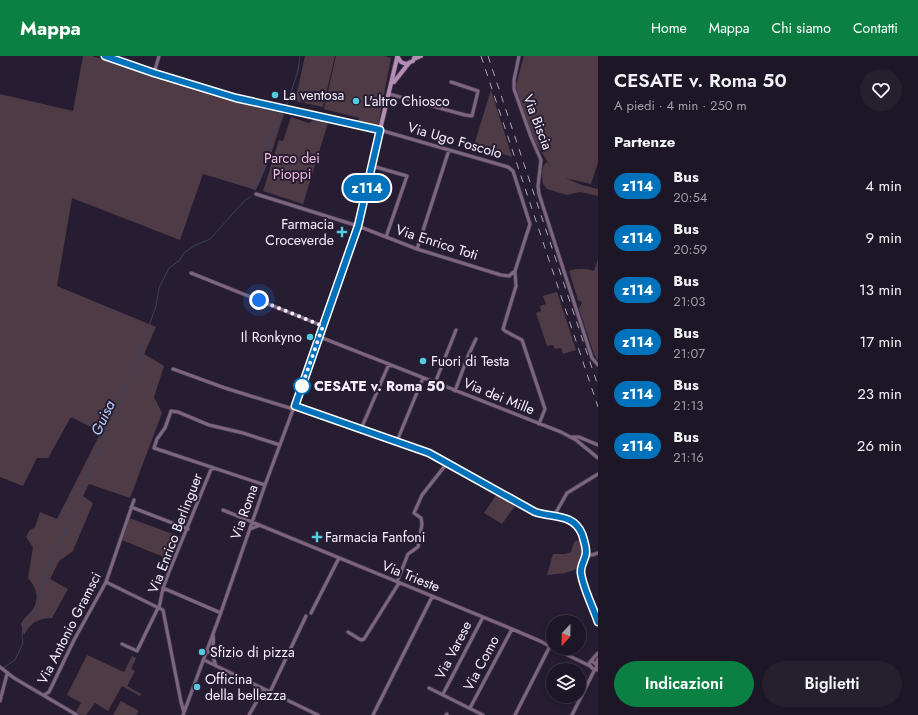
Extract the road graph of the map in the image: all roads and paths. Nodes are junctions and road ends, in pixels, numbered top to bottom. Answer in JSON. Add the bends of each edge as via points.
{"nodes":[{"id":1,"x":105,"y":56,"type":"edge"},
{"id":2,"x":159,"y":56,"type":"edge"},
{"id":3,"x":421,"y":56,"type":"edge"},
{"id":4,"x":520,"y":56,"type":"edge"},
{"id":5,"x":397,"y":57,"type":"edge"},
{"id":6,"x":415,"y":57,"type":"edge"},
{"id":7,"x":409,"y":63,"type":"junction"},
{"id":8,"x":154,"y":73,"type":"junction"},
{"id":9,"x":451,"y":82,"type":"dead end"},
{"id":10,"x":392,"y":86,"type":"junction"},
{"id":11,"x":390,"y":94,"type":"junction"},
{"id":12,"x":380,"y":130,"type":"junction"},
{"id":13,"x":450,"y":150,"type":"junction"},
{"id":14,"x":372,"y":166,"type":"junction"},
{"id":15,"x":256,"y":194,"type":"dead end"},
{"id":16,"x":358,"y":226,"type":"junction"},
{"id":17,"x":386,"y":237,"type":"junction"},
{"id":18,"x":417,"y":248,"type":"junction"},
{"id":19,"x":515,"y":271,"type":"junction"},
{"id":20,"x":191,"y":273,"type":"dead end"},
{"id":21,"x":510,"y":276,"type":"junction"},
{"id":22,"x":517,"y":282,"type":"junction"},
{"id":23,"x":323,"y":326,"type":"junction"},
{"id":24,"x":456,"y":330,"type":"dead end"},
{"id":25,"x":320,"y":337,"type":"junction"},
{"id":26,"x":476,"y":339,"type":"dead end"},
{"id":27,"x":389,"y":364,"type":"junction"},
{"id":28,"x":598,"y":365,"type":"edge"},
{"id":29,"x":173,"y":369,"type":"dead end"},
{"id":30,"x":423,"y":378,"type":"junction"},
{"id":31,"x":435,"y":383,"type":"junction"},
{"id":32,"x":456,"y":391,"type":"junction"},
{"id":33,"x":295,"y":406,"type":"junction"},
{"id":34,"x":293,"y":410,"type":"junction"},
{"id":35,"x":539,"y":424,"type":"junction"},
{"id":36,"x":361,"y":429,"type":"junction"},
{"id":37,"x":571,"y":437,"type":"junction"},
{"id":38,"x":397,"y":441,"type":"junction"},
{"id":39,"x":280,"y":445,"type":"junction"},
{"id":40,"x":598,"y":445,"type":"edge"},
{"id":41,"x":598,"y":458,"type":"edge"},
{"id":42,"x":448,"y":462,"type":"junction"},
{"id":43,"x":212,"y":467,"type":"junction"},
{"id":44,"x":598,"y":474,"type":"edge"},
{"id":45,"x":265,"y":486,"type":"junction"},
{"id":46,"x":134,"y":500,"type":"dead end"},
{"id":47,"x":131,"y":507,"type":"junction"},
{"id":48,"x":223,"y":510,"type":"dead end"},
{"id":49,"x":554,"y":516,"type":"junction"},
{"id":50,"x":252,"y":522,"type":"junction"},
{"id":51,"x":260,"y":525,"type":"junction"},
{"id":52,"x":188,"y":529,"type":"junction"},
{"id":53,"x":250,"y":529,"type":"junction"},
{"id":54,"x":598,"y":553,"type":"edge"},
{"id":55,"x":586,"y":555,"type":"junction"},
{"id":56,"x":339,"y":558,"type":"junction"},
{"id":57,"x":106,"y":582,"type":"junction"},
{"id":58,"x":398,"y":582,"type":"junction"},
{"id":59,"x":163,"y":588,"type":"junction"},
{"id":60,"x":432,"y":597,"type":"junction"},
{"id":61,"x":159,"y":608,"type":"junction"},
{"id":62,"x":311,"y":612,"type":"dead end"},
{"id":63,"x":221,"y":613,"type":"junction"},
{"id":64,"x":306,"y":616,"type":"dead end"},
{"id":65,"x":483,"y":617,"type":"junction"},
{"id":66,"x":598,"y":622,"type":"edge"},
{"id":67,"x":512,"y":629,"type":"junction"},
{"id":68,"x":348,"y":632,"type":"dead end"},
{"id":69,"x":213,"y":635,"type":"junction"},
{"id":70,"x":122,"y":644,"type":"dead end"},
{"id":71,"x":546,"y":644,"type":"edge"},
{"id":72,"x":207,"y":650,"type":"junction"},
{"id":73,"x":598,"y":653,"type":"edge"},
{"id":74,"x":548,"y":655,"type":"edge"},
{"id":75,"x":568,"y":655,"type":"edge"},
{"id":76,"x":213,"y":657,"type":"junction"},
{"id":77,"x":598,"y":659,"type":"edge"},
{"id":78,"x":204,"y":660,"type":"junction"},
{"id":79,"x":591,"y":663,"type":"junction"},
{"id":80,"x":216,"y":666,"type":"junction"},
{"id":81,"x":597,"y":668,"type":"edge"},
{"id":82,"x":1,"y":669,"type":"edge"},
{"id":83,"x":7,"y":674,"type":"junction"},
{"id":84,"x":429,"y":688,"type":"dead end"},
{"id":85,"x":264,"y":689,"type":"junction"},
{"id":86,"x":270,"y":692,"type":"junction"},
{"id":87,"x":443,"y":694,"type":"junction"},
{"id":88,"x":44,"y":695,"type":"junction"},
{"id":89,"x":0,"y":701,"type":"edge"},
{"id":90,"x":470,"y":708,"type":"junction"},
{"id":91,"x":184,"y":714,"type":"edge"},
{"id":92,"x":77,"y":715,"type":"edge"},
{"id":93,"x":249,"y":715,"type":"edge"},
{"id":94,"x":318,"y":715,"type":"edge"},
{"id":95,"x":373,"y":715,"type":"edge"},
{"id":96,"x":484,"y":715,"type":"edge"},
{"id":97,"x":515,"y":715,"type":"edge"},
{"id":98,"x":572,"y":715,"type":"edge"}],
"edges":[{"from":1,"to":8,"type":"street"},
{"from":2,"to":8,"type":"street"},
{"from":3,"to":6,"type":"street"},
{"from":4,"to":28,"type":"street","name":"Via Biscia","via":[[514,89],[540,156],[538,190],[592,358]]},
{"from":5,"to":7,"type":"street","via":[[403,64]]},
{"from":5,"to":10,"type":"street"},
{"from":6,"to":7,"type":"street"},
{"from":7,"to":10,"type":"street"},
{"from":8,"to":12,"type":"street","via":[[253,102]]},
{"from":9,"to":11,"type":"street","via":[[478,91],[472,116]]},
{"from":10,"to":11,"type":"street"},
{"from":11,"to":12,"type":"street"},
{"from":12,"to":13,"type":"street","name":"Via Ugo Foscolo"},
{"from":12,"to":14,"type":"street","name":"Via Roma"},
{"from":13,"to":18,"type":"street"},
{"from":13,"to":19,"type":"street","name":"Via Ugo Foscolo","via":[[508,167],[515,174],[530,224]]},
{"from":14,"to":16,"type":"street","name":"Via Roma"},
{"from":14,"to":17,"type":"street","via":[[407,176]]},
{"from":15,"to":16,"type":"street","name":"Via Enrico Toti"},
{"from":16,"to":17,"type":"street","name":"Via Enrico Toti"},
{"from":16,"to":23,"type":"street","name":"Via Roma"},
{"from":17,"to":18,"type":"street","name":"Via Enrico Toti"},
{"from":18,"to":21,"type":"street","name":"Via Enrico Toti","via":[[501,276]]},
{"from":19,"to":21,"type":"street","name":"Via Ugo Foscolo"},
{"from":19,"to":22,"type":"street","name":"Via Ugo Foscolo"},
{"from":20,"to":23,"type":"street"},
{"from":21,"to":22,"type":"street"},
{"from":22,"to":35,"type":"street","name":"Via Ugo Foscolo","via":[[503,329],[520,338],[523,344],[545,409]]},
{"from":23,"to":25,"type":"street","name":"Via Roma"},
{"from":24,"to":31,"type":"street"},
{"from":25,"to":27,"type":"street","name":"Via dei Mille"},
{"from":25,"to":33,"type":"street","name":"Via Roma"},
{"from":26,"to":32,"type":"street"},
{"from":27,"to":30,"type":"street","name":"Via dei Mille"},
{"from":27,"to":36,"type":"street"},
{"from":29,"to":34,"type":"street"},
{"from":30,"to":31,"type":"street","name":"Via dei Mille"},
{"from":30,"to":38,"type":"street"},
{"from":31,"to":32,"type":"street","name":"Via dei Mille"},
{"from":32,"to":35,"type":"street","name":"Via dei Mille"},
{"from":33,"to":34,"type":"street","name":"Via Roma"},
{"from":33,"to":36,"type":"street"},
{"from":34,"to":39,"type":"street","name":"Via Roma"},
{"from":35,"to":37,"type":"street","name":"Via dei Mille"},
{"from":36,"to":38,"type":"street"},
{"from":37,"to":40,"type":"street","via":[[579,437]]},
{"from":37,"to":41,"type":"street","name":"Via dei Mille"},
{"from":38,"to":42,"type":"street"},
{"from":39,"to":43,"type":"street","via":[[171,411],[154,448]]},
{"from":39,"to":45,"type":"street","name":"Via Roma"},
{"from":42,"to":49,"type":"street","via":[[535,512]]},
{"from":42,"to":58,"type":"street","via":[[422,495],[416,507],[414,513],[421,518],[422,524],[418,547],[408,554]]},
{"from":43,"to":45,"type":"street"},
{"from":43,"to":52,"type":"street","name":"Via Enrico Berlinguer"},
{"from":44,"to":49,"type":"street","via":[[568,493]]},
{"from":45,"to":50,"type":"street","name":"Via Roma"},
{"from":46,"to":47,"type":"street","name":"Via Antonio Gramsci"},
{"from":47,"to":52,"type":"street"},
{"from":47,"to":57,"type":"street","name":"Via Antonio Gramsci"},
{"from":48,"to":50,"type":"street","name":"Via Trieste"},
{"from":49,"to":55,"type":"street","via":[[575,523],[582,536]]},
{"from":50,"to":51,"type":"street","name":"Via Trieste"},
{"from":50,"to":53,"type":"street","name":"Via Roma"},
{"from":51,"to":53,"type":"street"},
{"from":51,"to":56,"type":"street","name":"Via Trieste"},
{"from":52,"to":59,"type":"street","name":"Via Enrico Berlinguer"},
{"from":53,"to":63,"type":"street","name":"Via Roma"},
{"from":54,"to":55,"type":"street"},
{"from":55,"to":66,"type":"street","via":[[580,571]]},
{"from":56,"to":58,"type":"street","name":"Via Trieste"},
{"from":56,"to":62,"type":"street"},
{"from":57,"to":61,"type":"street"},
{"from":57,"to":88,"type":"street","name":"Via Antonio Gramsci","via":[[49,692]]},
{"from":58,"to":60,"type":"street","name":"Via Trieste"},
{"from":58,"to":68,"type":"street","via":[[364,639],[361,640]]},
{"from":59,"to":61,"type":"street","name":"Via Enrico Berlinguer"},
{"from":59,"to":63,"type":"street"},
{"from":60,"to":65,"type":"street","name":"Via Trieste"},
{"from":60,"to":95,"type":"street"},
{"from":61,"to":70,"type":"street","name":"Via Enrico Berlinguer","via":[[137,651]]},
{"from":61,"to":91,"type":"street","via":[[165,615]]},
{"from":63,"to":69,"type":"street","name":"Via Roma"},
{"from":64,"to":86,"type":"street"},
{"from":65,"to":67,"type":"street","name":"Via Trieste"},
{"from":65,"to":87,"type":"street","name":"Via Varese"},
{"from":67,"to":71,"type":"street","name":"Via Trieste"},
{"from":67,"to":90,"type":"street","name":"Via Como"},
{"from":69,"to":72,"type":"street","name":"Via Roma"},
{"from":69,"to":76,"type":"street"},
{"from":72,"to":76,"type":"street"},
{"from":72,"to":78,"type":"street","name":"Via Roma"},
{"from":73,"to":79,"type":"street"},
{"from":74,"to":97,"type":"street"},
{"from":75,"to":79,"type":"street","name":"Via Trieste","via":[[583,663]]},
{"from":76,"to":80,"type":"street"},
{"from":77,"to":81,"type":"street"},
{"from":78,"to":80,"type":"street"},
{"from":78,"to":91,"type":"street","name":"Via Roma"},
{"from":79,"to":81,"type":"street"},
{"from":79,"to":81,"type":"street"},
{"from":80,"to":85,"type":"street"},
{"from":81,"to":98,"type":"street"},
{"from":82,"to":83,"type":"street"},
{"from":83,"to":88,"type":"street"},
{"from":83,"to":89,"type":"street"},
{"from":84,"to":87,"type":"street"},
{"from":85,"to":86,"type":"street"},
{"from":85,"to":93,"type":"street"},
{"from":86,"to":94,"type":"street"},
{"from":87,"to":90,"type":"street"},
{"from":88,"to":92,"type":"street"},
{"from":90,"to":96,"type":"street"}]}
